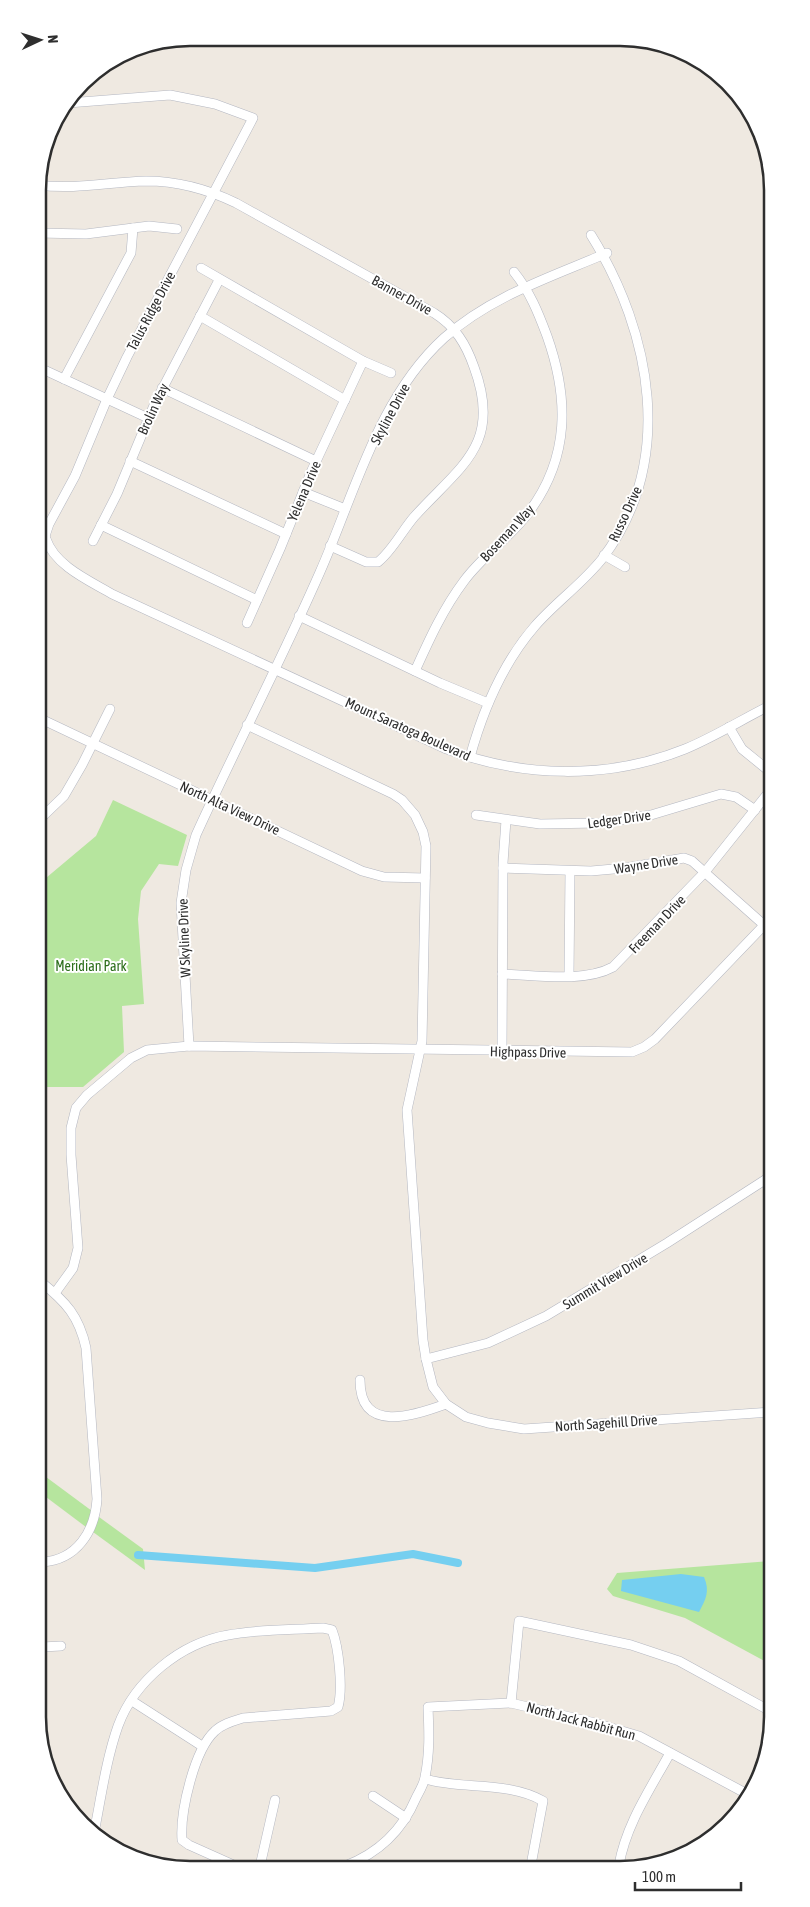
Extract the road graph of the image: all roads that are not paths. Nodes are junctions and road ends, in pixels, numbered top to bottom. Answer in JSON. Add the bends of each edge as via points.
{"nodes":[{"id":1,"x":76,"y":102,"type":"edge"},
{"id":2,"x":47,"y":185,"type":"edge"},
{"id":3,"x":213,"y":193,"type":"junction"},
{"id":4,"x":133,"y":228,"type":"junction"},
{"id":5,"x":177,"y":229,"type":"dead end"},
{"id":6,"x":47,"y":233,"type":"edge"},
{"id":7,"x":591,"y":235,"type":"dead end"},
{"id":8,"x":605,"y":254,"type":"junction"},
{"id":9,"x":201,"y":268,"type":"dead end"},
{"id":10,"x":514,"y":272,"type":"dead end"},
{"id":11,"x":219,"y":280,"type":"junction"},
{"id":12,"x":526,"y":287,"type":"junction"},
{"id":13,"x":200,"y":316,"type":"junction"},
{"id":14,"x":454,"y":330,"type":"junction"},
{"id":15,"x":363,"y":361,"type":"junction"},
{"id":16,"x":47,"y":371,"type":"edge"},
{"id":17,"x":390,"y":374,"type":"dead end"},
{"id":18,"x":64,"y":379,"type":"junction"},
{"id":19,"x":162,"y":388,"type":"junction"},
{"id":20,"x":107,"y":399,"type":"junction"},
{"id":21,"x":345,"y":400,"type":"junction"},
{"id":22,"x":148,"y":418,"type":"junction"},
{"id":23,"x":130,"y":461,"type":"junction"},
{"id":24,"x":316,"y":461,"type":"junction"},
{"id":25,"x":303,"y":492,"type":"junction"},
{"id":26,"x":58,"y":508,"type":"junction"},
{"id":27,"x":345,"y":509,"type":"junction"},
{"id":28,"x":47,"y":517,"type":"edge"},
{"id":29,"x":101,"y":525,"type":"junction"},
{"id":30,"x":286,"y":534,"type":"junction"},
{"id":31,"x":47,"y":536,"type":"edge"},
{"id":32,"x":47,"y":540,"type":"edge"},
{"id":33,"x":93,"y":541,"type":"dead end"},
{"id":34,"x":330,"y":546,"type":"junction"},
{"id":35,"x":604,"y":555,"type":"junction"},
{"id":36,"x":47,"y":557,"type":"edge"},
{"id":37,"x":65,"y":564,"type":"junction"},
{"id":38,"x":625,"y":568,"type":"dead end"},
{"id":39,"x":257,"y":600,"type":"junction"},
{"id":40,"x":299,"y":616,"type":"junction"},
{"id":41,"x":247,"y":623,"type":"dead end"},
{"id":42,"x":274,"y":669,"type":"junction"},
{"id":43,"x":415,"y":671,"type":"junction"},
{"id":44,"x":488,"y":703,"type":"junction"},
{"id":45,"x":110,"y":709,"type":"dead end"},
{"id":46,"x":764,"y":709,"type":"edge"},
{"id":47,"x":47,"y":721,"type":"edge"},
{"id":48,"x":247,"y":724,"type":"junction"},
{"id":49,"x":729,"y":727,"type":"junction"},
{"id":50,"x":93,"y":744,"type":"junction"},
{"id":51,"x":470,"y":757,"type":"junction"},
{"id":52,"x":764,"y":767,"type":"edge"},
{"id":53,"x":764,"y":799,"type":"edge"},
{"id":54,"x":212,"y":800,"type":"junction"},
{"id":55,"x":755,"y":810,"type":"junction"},
{"id":56,"x":47,"y":813,"type":"edge"},
{"id":57,"x":476,"y":815,"type":"dead end"},
{"id":58,"x":506,"y":820,"type":"junction"},
{"id":59,"x":503,"y":868,"type":"junction"},
{"id":60,"x":570,"y":871,"type":"junction"},
{"id":61,"x":705,"y":872,"type":"junction"},
{"id":62,"x":425,"y":878,"type":"junction"},
{"id":63,"x":764,"y":919,"type":"edge"},
{"id":64,"x":764,"y":926,"type":"edge"},
{"id":65,"x":502,"y":974,"type":"junction"},
{"id":66,"x":569,"y":976,"type":"junction"},
{"id":67,"x":189,"y":1046,"type":"junction"},
{"id":68,"x":421,"y":1050,"type":"junction"},
{"id":69,"x":502,"y":1051,"type":"junction"},
{"id":70,"x":763,"y":1180,"type":"edge"},
{"id":71,"x":46,"y":1286,"type":"edge"},
{"id":72,"x":55,"y":1293,"type":"junction"},
{"id":73,"x":426,"y":1359,"type":"junction"},
{"id":74,"x":360,"y":1380,"type":"dead end"},
{"id":75,"x":446,"y":1404,"type":"junction"},
{"id":76,"x":763,"y":1413,"type":"edge"},
{"id":77,"x":46,"y":1562,"type":"edge"},
{"id":78,"x":62,"y":1646,"type":"dead end"},
{"id":79,"x":46,"y":1647,"type":"edge"},
{"id":80,"x":132,"y":1701,"type":"junction"},
{"id":81,"x":511,"y":1703,"type":"junction"},
{"id":82,"x":763,"y":1707,"type":"edge"},
{"id":83,"x":202,"y":1746,"type":"junction"},
{"id":84,"x":670,"y":1753,"type":"junction"},
{"id":85,"x":425,"y":1779,"type":"junction"},
{"id":86,"x":743,"y":1792,"type":"edge"},
{"id":87,"x":373,"y":1796,"type":"dead end"},
{"id":88,"x":275,"y":1800,"type":"dead end"},
{"id":89,"x":406,"y":1818,"type":"junction"},
{"id":90,"x":95,"y":1825,"type":"edge"},
{"id":91,"x":225,"y":1861,"type":"edge"},
{"id":92,"x":261,"y":1861,"type":"edge"},
{"id":93,"x":359,"y":1861,"type":"edge"},
{"id":94,"x":532,"y":1861,"type":"edge"},
{"id":95,"x":620,"y":1861,"type":"edge"}],
"edges":[{"from":1,"to":3,"type":"street","name":"Talus Ridge Drive","via":[[170,95],[215,104],[253,118]]},
{"from":2,"to":3,"type":"street","name":"Banner Drive","via":[[88,187],[155,181],[187,185]]},
{"from":3,"to":14,"type":"street","name":"Banner Drive","via":[[434,313]]},
{"from":3,"to":20,"type":"street","name":"Talus Ridge Drive"},
{"from":4,"to":5,"type":"street"},
{"from":4,"to":6,"type":"street","via":[[86,234]]},
{"from":4,"to":18,"type":"street","via":[[130,253]]},
{"from":7,"to":8,"type":"street","name":"Russo Drive"},
{"from":8,"to":12,"type":"street","name":"Skyline Drive"},
{"from":8,"to":35,"type":"street","name":"Russo Drive","via":[[639,347],[646,376],[649,414],[647,451],[639,486],[623,524]]},
{"from":9,"to":11,"type":"street"},
{"from":10,"to":12,"type":"street","name":"Boseman Way"},
{"from":11,"to":13,"type":"street","name":"Brolin Way"},
{"from":11,"to":15,"type":"street"},
{"from":12,"to":14,"type":"street","name":"Skyline Drive","via":[[483,309]]},
{"from":12,"to":43,"type":"street","name":"Boseman Way","via":[[536,305],[560,376],[563,422],[558,451],[550,477],[537,501],[520,524],[482,559],[461,585],[441,616]]},
{"from":13,"to":19,"type":"street","name":"Brolin Way"},
{"from":13,"to":21,"type":"street"},
{"from":14,"to":27,"type":"street","name":"Skyline Drive","via":[[425,358],[400,391]]},
{"from":14,"to":34,"type":"street","name":"Banner Drive","via":[[468,351],[483,395],[482,429],[470,458],[378,562],[369,564]]},
{"from":15,"to":17,"type":"street"},
{"from":15,"to":21,"type":"street","name":"Yelena Drive"},
{"from":16,"to":18,"type":"street"},
{"from":18,"to":20,"type":"street"},
{"from":19,"to":22,"type":"street","name":"Brolin Way"},
{"from":19,"to":24,"type":"street"},
{"from":20,"to":22,"type":"street"},
{"from":20,"to":26,"type":"street","name":"Talus Ridge Drive","via":[[76,476]]},
{"from":21,"to":24,"type":"street","name":"Yelena Drive"},
{"from":22,"to":23,"type":"street","name":"Brolin Way"},
{"from":23,"to":29,"type":"street","name":"Brolin Way"},
{"from":23,"to":30,"type":"street"},
{"from":24,"to":25,"type":"street","name":"Yelena Drive"},
{"from":25,"to":27,"type":"street"},
{"from":25,"to":30,"type":"street","name":"Yelena Drive"},
{"from":26,"to":28,"type":"street","name":"Talus Ridge Drive"},
{"from":26,"to":31,"type":"street","name":"Talus Ridge Drive"},
{"from":27,"to":34,"type":"street","name":"Skyline Drive"},
{"from":29,"to":33,"type":"street","name":"Brolin Way"},
{"from":29,"to":39,"type":"street"},
{"from":30,"to":39,"type":"street","name":"Yelena Drive"},
{"from":32,"to":37,"type":"street","name":"Mount Saratoga Boulevard","via":[[52,551]]},
{"from":34,"to":40,"type":"street","name":"Skyline Drive"},
{"from":35,"to":38,"type":"street"},
{"from":35,"to":44,"type":"street","name":"Russo Drive","via":[[584,580],[526,637]]},
{"from":36,"to":37,"type":"street","name":"Mount Saratoga Boulevard"},
{"from":37,"to":42,"type":"street","name":"Mount Saratoga Boulevard","via":[[112,594]]},
{"from":39,"to":41,"type":"street","name":"Yelena Drive"},
{"from":40,"to":42,"type":"street","name":"Skyline Drive"},
{"from":40,"to":43,"type":"street"},
{"from":42,"to":48,"type":"street","name":"W Skyline Drive"},
{"from":42,"to":51,"type":"street","name":"Mount Saratoga Boulevard"},
{"from":43,"to":44,"type":"street"},
{"from":44,"to":51,"type":"street","name":"Russo Drive"},
{"from":45,"to":50,"type":"street"},
{"from":46,"to":49,"type":"street","name":"Mount Saratoga Boulevard"},
{"from":47,"to":50,"type":"street","name":"North Alta View Drive"},
{"from":48,"to":54,"type":"street","name":"W Skyline Drive"},
{"from":48,"to":62,"type":"street","via":[[402,800],[415,815],[423,832]]},
{"from":49,"to":51,"type":"street","name":"Mount Saratoga Boulevard","via":[[672,754],[643,763],[604,769],[531,769]]},
{"from":49,"to":52,"type":"street","via":[[742,749]]},
{"from":50,"to":54,"type":"street","name":"North Alta View Drive"},
{"from":50,"to":56,"type":"street","via":[[64,796]]},
{"from":53,"to":55,"type":"street","name":"Freeman Drive"},
{"from":54,"to":62,"type":"street","name":"North Alta View Drive","via":[[362,871],[384,877]]},
{"from":54,"to":67,"type":"street","name":"W Skyline Drive","via":[[196,835],[181,903]]},
{"from":55,"to":58,"type":"street","name":"Ledger Drive","via":[[736,797],[721,794],[665,812],[613,822],[555,825]]},
{"from":55,"to":61,"type":"street","name":"Freeman Drive"},
{"from":57,"to":58,"type":"street","name":"Ledger Drive"},
{"from":58,"to":59,"type":"street"},
{"from":59,"to":60,"type":"street","name":"Wayne Drive"},
{"from":59,"to":65,"type":"street"},
{"from":60,"to":61,"type":"street","name":"Wayne Drive","via":[[625,868],[680,857],[692,861]]},
{"from":60,"to":66,"type":"street"},
{"from":61,"to":63,"type":"street","name":"Wayne Drive"},
{"from":61,"to":66,"type":"street","name":"Freeman Drive","via":[[618,964],[596,974]]},
{"from":62,"to":68,"type":"street"},
{"from":64,"to":69,"type":"street","name":"Highpass Drive","via":[[644,1047],[625,1052]]},
{"from":65,"to":66,"type":"street","name":"Freeman Drive"},
{"from":65,"to":69,"type":"street"},
{"from":67,"to":68,"type":"street","name":"Highpass Drive"},
{"from":67,"to":72,"type":"street","name":"Highpass Drive","via":[[147,1050],[131,1058],[76,1108],[71,1128],[77,1256]]},
{"from":68,"to":69,"type":"street","name":"Highpass Drive"},
{"from":68,"to":73,"type":"street","via":[[407,1110]]},
{"from":70,"to":73,"type":"street","name":"Summit View Drive","via":[[546,1316],[488,1343]]},
{"from":71,"to":72,"type":"street"},
{"from":72,"to":77,"type":"street","via":[[77,1319],[86,1348],[97,1499],[94,1523],[87,1536],[77,1548]]},
{"from":73,"to":75,"type":"street","via":[[433,1387]]},
{"from":74,"to":75,"type":"street","via":[[360,1394],[370,1409],[387,1418],[409,1416]]},
{"from":75,"to":76,"type":"street","name":"North Sagehill Drive","via":[[466,1417],[524,1429]]},
{"from":78,"to":79,"type":"street"},
{"from":80,"to":83,"type":"street"},
{"from":80,"to":83,"type":"street","via":[[163,1664],[192,1646],[228,1634],[332,1630],[336,1639],[341,1698],[338,1707],[332,1711],[242,1718],[215,1730]]},
{"from":80,"to":90,"type":"street","via":[[119,1724]]},
{"from":81,"to":82,"type":"street","via":[[519,1621],[632,1645],[679,1661]]},
{"from":81,"to":84,"type":"street","name":"North Jack Rabbit Run","via":[[639,1736]]},
{"from":81,"to":85,"type":"street","name":"North Jack Rabbit Run","via":[[428,1707],[429,1748]]},
{"from":83,"to":91,"type":"street","via":[[194,1766],[181,1827],[182,1840]]},
{"from":84,"to":86,"type":"street","name":"North Jack Rabbit Run"},
{"from":84,"to":95,"type":"street","via":[[642,1804]]},
{"from":85,"to":89,"type":"street"},
{"from":85,"to":94,"type":"street","via":[[453,1786],[533,1795],[544,1801]]},
{"from":87,"to":89,"type":"street"},
{"from":88,"to":92,"type":"street"},
{"from":89,"to":93,"type":"street","via":[[383,1845]]}]}
